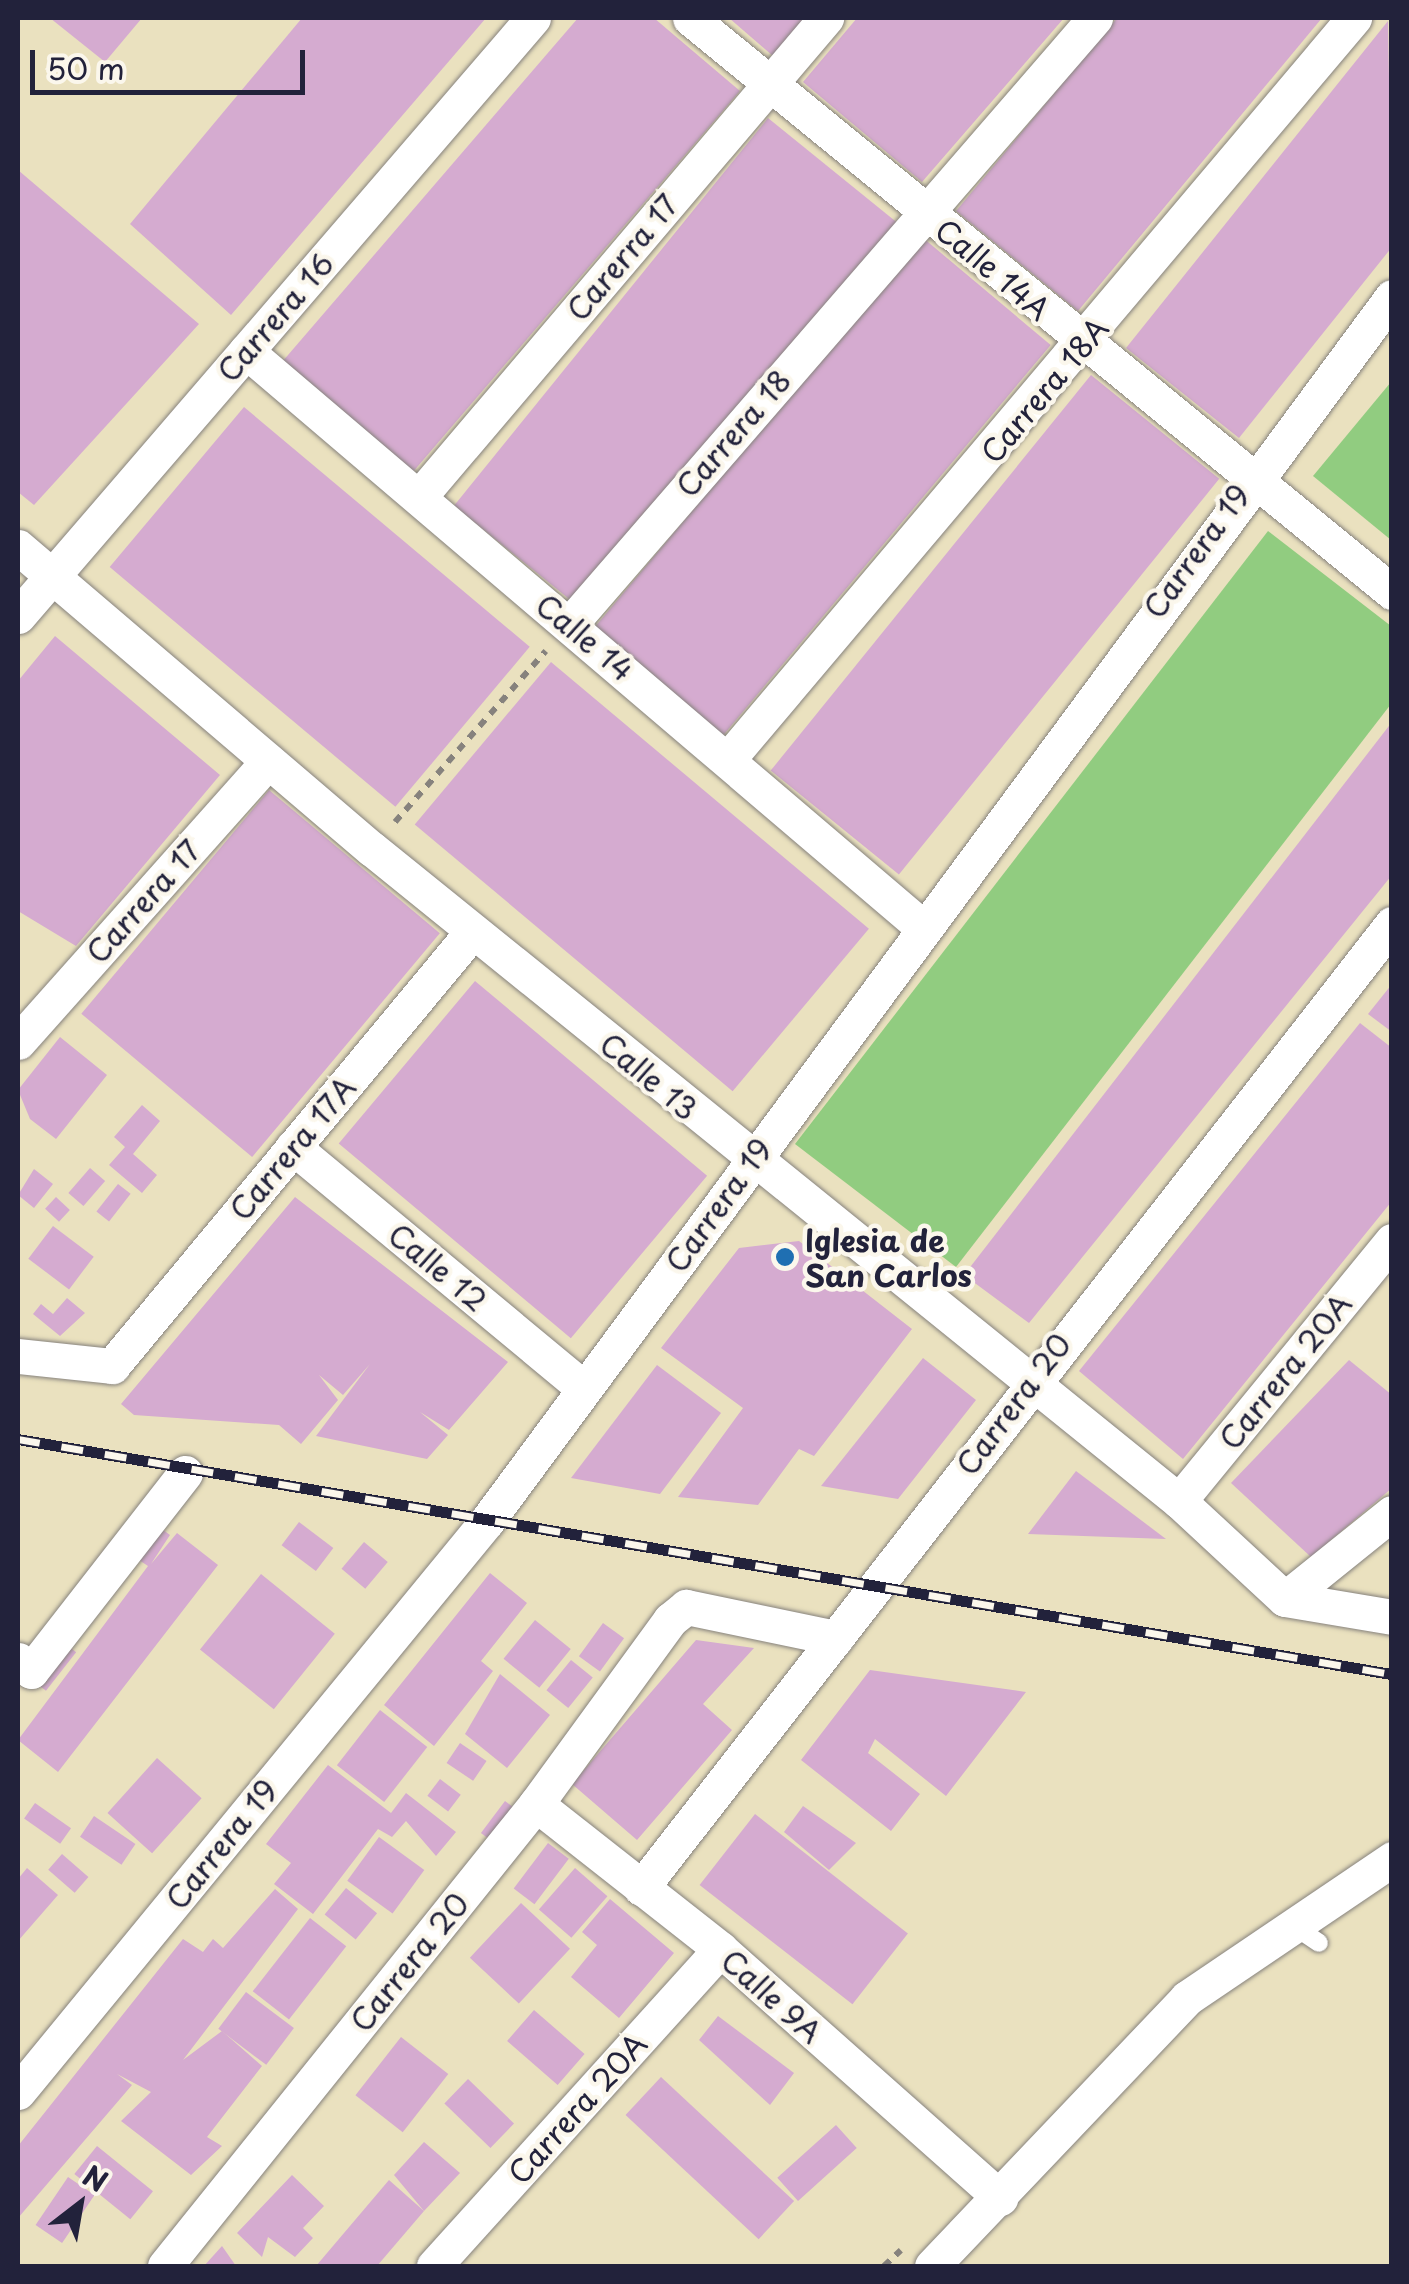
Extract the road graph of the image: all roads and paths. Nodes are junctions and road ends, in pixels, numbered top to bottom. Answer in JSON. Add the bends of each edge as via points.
{"nodes":[{"id":1,"x":533,"y":18,"type":"edge"},
{"id":2,"x":690,"y":18,"type":"edge"},
{"id":3,"x":826,"y":18,"type":"edge"},
{"id":4,"x":1095,"y":18,"type":"edge"},
{"id":5,"x":1354,"y":18,"type":"edge"},
{"id":6,"x":770,"y":82,"type":"junction"},
{"id":7,"x":923,"y":211,"type":"junction"},
{"id":8,"x":1392,"y":297,"type":"edge"},
{"id":9,"x":1084,"y":344,"type":"junction"},
{"id":10,"x":246,"y":351,"type":"junction"},
{"id":11,"x":1248,"y":480,"type":"junction"},
{"id":12,"x":419,"y":497,"type":"junction"},
{"id":13,"x":18,"y":547,"type":"edge"},
{"id":14,"x":52,"y":575,"type":"junction"},
{"id":15,"x":1392,"y":592,"type":"edge"},
{"id":16,"x":18,"y":616,"type":"edge"},
{"id":17,"x":570,"y":624,"type":"junction"},
{"id":18,"x":729,"y":758,"type":"junction"},
{"id":19,"x":268,"y":760,"type":"junction"},
{"id":20,"x":372,"y":849,"type":"junction"},
{"id":21,"x":1392,"y":924,"type":"edge"},
{"id":22,"x":920,"y":925,"type":"junction"},
{"id":23,"x":473,"y":931,"type":"junction"},
{"id":24,"x":18,"y":1042,"type":"edge"},
{"id":25,"x":293,"y":1147,"type":"junction"},
{"id":26,"x":751,"y":1160,"type":"junction"},
{"id":27,"x":1392,"y":1241,"type":"edge"},
{"id":28,"x":18,"y":1356,"type":"edge"},
{"id":29,"x":1030,"y":1380,"type":"junction"},
{"id":30,"x":583,"y":1388,"type":"junction"},
{"id":31,"x":185,"y":1473,"type":"dead end"},
{"id":32,"x":1179,"y":1501,"type":"junction"},
{"id":33,"x":1392,"y":1513,"type":"edge"},
{"id":34,"x":1285,"y":1599,"type":"junction"},
{"id":35,"x":1392,"y":1618,"type":"edge"},
{"id":36,"x":836,"y":1638,"type":"junction"},
{"id":37,"x":18,"y":1660,"type":"edge"},
{"id":38,"x":536,"y":1804,"type":"junction"},
{"id":39,"x":1392,"y":1859,"type":"edge"},
{"id":40,"x":641,"y":1888,"type":"junction"},
{"id":41,"x":720,"y":1949,"type":"junction"},
{"id":42,"x":18,"y":2092,"type":"edge"},
{"id":43,"x":1000,"y":2198,"type":"junction"},
{"id":44,"x":165,"y":2266,"type":"edge"},
{"id":45,"x":434,"y":2266,"type":"edge"},
{"id":46,"x":932,"y":2266,"type":"edge"}],
"edges":[{"from":1,"to":10,"type":"street","name":"Carrera 16"},
{"from":2,"to":6,"type":"street","name":"Calle 14A"},
{"from":3,"to":6,"type":"street","name":"Carerra 17"},
{"from":4,"to":7,"type":"street","name":"Carrera 18"},
{"from":5,"to":9,"type":"street","name":"Carrera 18A"},
{"from":6,"to":7,"type":"street","name":"Calle 14A"},
{"from":6,"to":12,"type":"street","name":"Carerra 17"},
{"from":7,"to":9,"type":"street","name":"Calle 14A"},
{"from":7,"to":17,"type":"street","name":"Carrera 18"},
{"from":8,"to":11,"type":"street","name":"Carrera 19"},
{"from":9,"to":11,"type":"street","name":"Calle 14A"},
{"from":9,"to":18,"type":"street","name":"Carrera 18A"},
{"from":10,"to":12,"type":"street","name":"Calle 14"},
{"from":10,"to":14,"type":"street","name":"Carrera 16"},
{"from":11,"to":15,"type":"street","name":"Calle 14A"},
{"from":11,"to":22,"type":"street","name":"Carrera 19"},
{"from":12,"to":17,"type":"street","name":"Calle 14"},
{"from":13,"to":14,"type":"street","name":"Calle 13"},
{"from":14,"to":16,"type":"street","name":"Carrera 16"},
{"from":14,"to":19,"type":"street","name":"Calle 13"},
{"from":17,"to":18,"type":"street","name":"Calle 14"},
{"from":17,"to":20,"type":"path"},
{"from":18,"to":22,"type":"street","name":"Calle 14"},
{"from":19,"to":20,"type":"street","name":"Calle 13"},
{"from":19,"to":24,"type":"street","name":"Carrera 17"},
{"from":20,"to":23,"type":"street","name":"Calle 13"},
{"from":21,"to":29,"type":"street","name":"Carrera 20"},
{"from":22,"to":26,"type":"street","name":"Carrera 19"},
{"from":23,"to":25,"type":"street","name":"Carrera 17A"},
{"from":23,"to":26,"type":"street","name":"Calle 13"},
{"from":25,"to":28,"type":"street","name":"Carrera 17A","via":[[112,1366]]},
{"from":25,"to":30,"type":"street","name":"Calle 12"},
{"from":26,"to":29,"type":"street","name":"Calle 13"},
{"from":26,"to":30,"type":"street","name":"Carrera 19"},
{"from":27,"to":32,"type":"street","name":"Carrera 20A"},
{"from":29,"to":32,"type":"street","name":"Calle 13"},
{"from":29,"to":36,"type":"street","name":"Carrera 20"},
{"from":30,"to":42,"type":"street","name":"Carrera 19","via":[[488,1521]]},
{"from":31,"to":37,"type":"street","via":[[31,1672]]},
{"from":32,"to":34,"type":"street","name":"Calle 13"},
{"from":33,"to":34,"type":"street"},
{"from":34,"to":35,"type":"street"},
{"from":36,"to":38,"type":"street","name":"Carrera 20","via":[[686,1608]]},
{"from":36,"to":40,"type":"street","name":"Carrera 20"},
{"from":38,"to":40,"type":"street","name":"Calle 9A"},
{"from":38,"to":44,"type":"street","name":"Carrera 20"},
{"from":39,"to":43,"type":"street","via":[[1306,1935],[1186,1998]]},
{"from":40,"to":41,"type":"street","name":"Calle 9A"},
{"from":41,"to":43,"type":"street","name":"Calle 9A"},
{"from":41,"to":45,"type":"street","name":"Carrera 20A"},
{"from":43,"to":46,"type":"street"}]}
